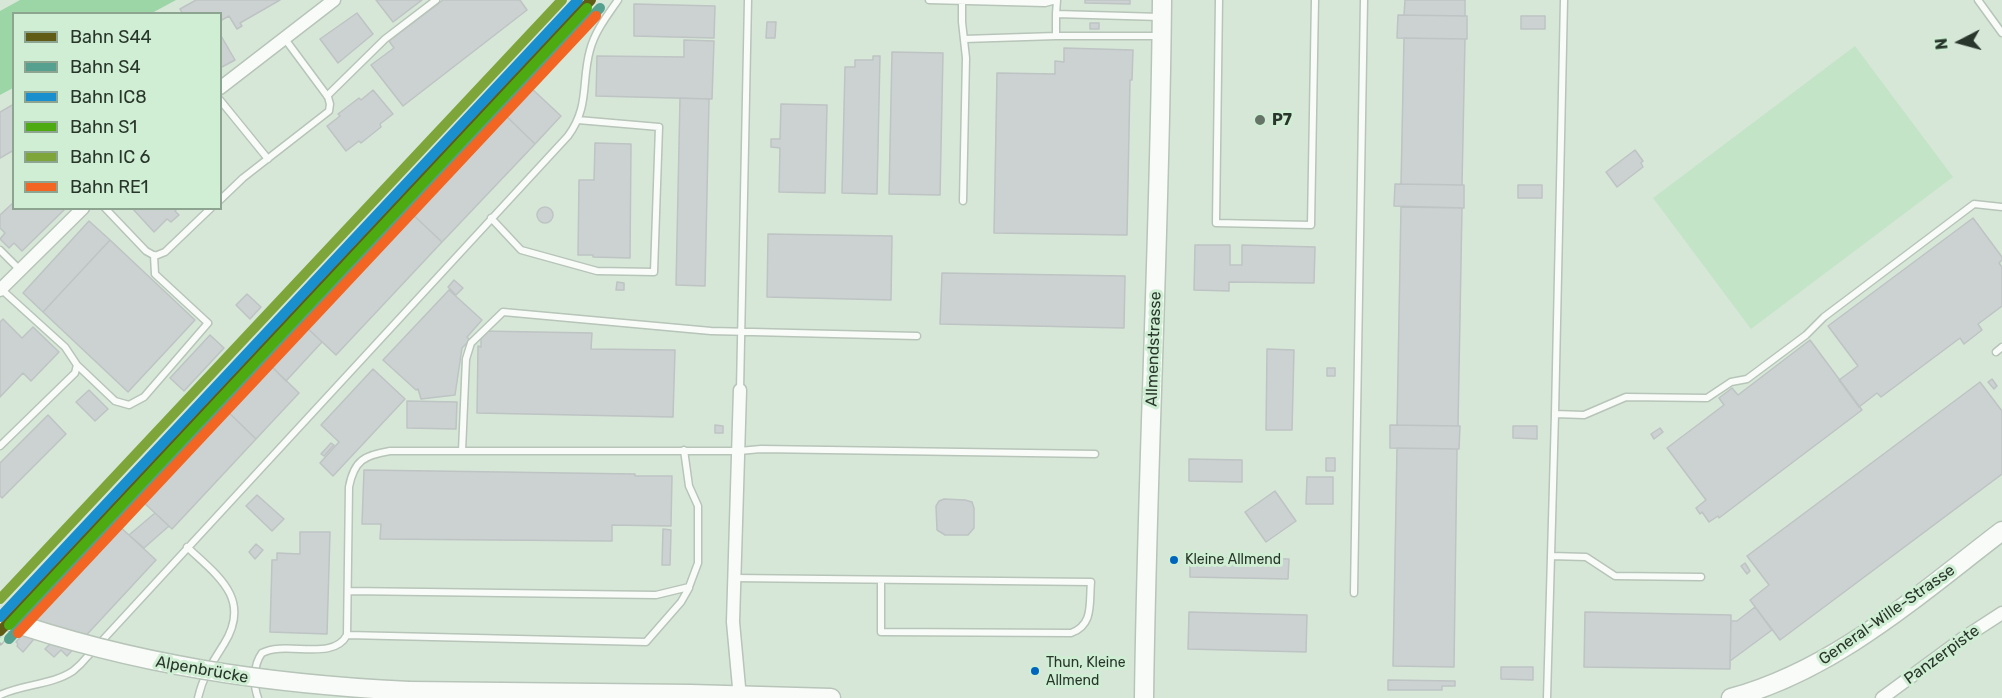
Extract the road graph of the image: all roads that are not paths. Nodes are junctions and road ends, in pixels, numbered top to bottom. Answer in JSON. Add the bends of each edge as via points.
{"nodes":[{"id":1,"x":334,"y":0,"type":"edge"},
{"id":2,"x":436,"y":0,"type":"edge"},
{"id":3,"x":618,"y":0,"type":"edge"},
{"id":4,"x":748,"y":0,"type":"edge"},
{"id":5,"x":929,"y":0,"type":"edge"},
{"id":6,"x":1057,"y":0,"type":"edge"},
{"id":7,"x":1219,"y":0,"type":"edge"},
{"id":8,"x":1315,"y":0,"type":"edge"},
{"id":9,"x":1364,"y":0,"type":"edge"},
{"id":10,"x":1564,"y":0,"type":"edge"},
{"id":11,"x":1978,"y":0,"type":"edge"},
{"id":12,"x":962,"y":1,"type":"edge"},
{"id":13,"x":1162,"y":8,"type":"edge"},
{"id":14,"x":1056,"y":14,"type":"junction"},
{"id":15,"x":2002,"y":33,"type":"edge"},
{"id":16,"x":1056,"y":36,"type":"junction"},
{"id":17,"x":1162,"y":36,"type":"junction"},
{"id":18,"x":285,"y":39,"type":"junction"},
{"id":19,"x":964,"y":39,"type":"junction"},
{"id":20,"x":222,"y":86,"type":"edge"},
{"id":21,"x":327,"y":96,"type":"junction"},
{"id":22,"x":222,"y":102,"type":"edge"},
{"id":23,"x":578,"y":120,"type":"junction"},
{"id":24,"x":268,"y":159,"type":"junction"},
{"id":25,"x":222,"y":198,"type":"edge"},
{"id":26,"x":963,"y":201,"type":"dead end"},
{"id":27,"x":2002,"y":207,"type":"edge"},
{"id":28,"x":81,"y":210,"type":"edge"},
{"id":29,"x":107,"y":210,"type":"edge"},
{"id":30,"x":209,"y":210,"type":"edge"},
{"id":31,"x":490,"y":218,"type":"junction"},
{"id":32,"x":0,"y":250,"type":"edge"},
{"id":33,"x":154,"y":255,"type":"junction"},
{"id":34,"x":20,"y":270,"type":"junction"},
{"id":35,"x":1,"y":289,"type":"edge"},
{"id":36,"x":742,"y":332,"type":"junction"},
{"id":37,"x":917,"y":336,"type":"dead end"},
{"id":38,"x":77,"y":365,"type":"junction"},
{"id":39,"x":740,"y":390,"type":"joint"},
{"id":40,"x":1555,"y":414,"type":"junction"},
{"id":41,"x":0,"y":446,"type":"edge"},
{"id":42,"x":684,"y":450,"type":"junction"},
{"id":43,"x":462,"y":451,"type":"junction"},
{"id":44,"x":739,"y":451,"type":"junction"},
{"id":45,"x":1095,"y":454,"type":"dead end"},
{"id":46,"x":2002,"y":531,"type":"edge"},
{"id":47,"x":187,"y":548,"type":"junction"},
{"id":48,"x":1551,"y":556,"type":"junction"},
{"id":49,"x":1701,"y":577,"type":"dead end"},
{"id":50,"x":734,"y":578,"type":"junction"},
{"id":51,"x":880,"y":580,"type":"junction"},
{"id":52,"x":689,"y":588,"type":"junction"},
{"id":53,"x":348,"y":591,"type":"junction"},
{"id":54,"x":1354,"y":593,"type":"dead end"},
{"id":55,"x":2002,"y":613,"type":"edge"},
{"id":56,"x":0,"y":618,"type":"edge"},
{"id":57,"x":347,"y":635,"type":"junction"},
{"id":58,"x":0,"y":695,"type":"edge"},
{"id":59,"x":740,"y":696,"type":"edge"},
{"id":60,"x":198,"y":698,"type":"edge"},
{"id":61,"x":258,"y":698,"type":"edge"},
{"id":62,"x":831,"y":698,"type":"edge"},
{"id":63,"x":1144,"y":698,"type":"edge"},
{"id":64,"x":1547,"y":698,"type":"edge"},
{"id":65,"x":1731,"y":698,"type":"edge"},
{"id":66,"x":1882,"y":698,"type":"edge"}],
"edges":[{"from":1,"to":18,"type":"street"},
{"from":2,"to":21,"type":"lane","via":[[385,39]]},
{"from":3,"to":23,"type":"lane","via":[[594,36]]},
{"from":4,"to":36,"type":"lane"},
{"from":5,"to":12,"type":"lane"},
{"from":6,"to":12,"type":"lane"},
{"from":6,"to":14,"type":"lane"},
{"from":7,"to":8,"type":"lane","via":[[1216,223],[1311,225]]},
{"from":9,"to":54,"type":"lane"},
{"from":10,"to":40,"type":"lane"},
{"from":11,"to":15,"type":"lane"},
{"from":12,"to":19,"type":"lane"},
{"from":13,"to":14,"type":"lane"},
{"from":13,"to":17,"type":"main road","name":"Allmendstrasse"},
{"from":14,"to":16,"type":"lane"},
{"from":16,"to":17,"type":"lane"},
{"from":16,"to":19,"type":"lane"},
{"from":17,"to":63,"type":"main road","name":"Allmendstrasse"},
{"from":18,"to":20,"type":"street"},
{"from":18,"to":21,"type":"lane"},
{"from":19,"to":26,"type":"lane"},
{"from":21,"to":24,"type":"lane","via":[[328,111]]},
{"from":22,"to":24,"type":"lane"},
{"from":23,"to":31,"type":"lane","via":[[568,136]]},
{"from":23,"to":31,"type":"lane","via":[[659,127],[654,272],[597,271],[521,250]]},
{"from":24,"to":25,"type":"lane"},
{"from":27,"to":40,"type":"lane","via":[[1974,204],[1747,379],[1731,382],[1707,398],[1626,397],[1584,415]]},
{"from":28,"to":34,"type":"street"},
{"from":29,"to":33,"type":"lane"},
{"from":30,"to":33,"type":"lane","via":[[165,252]]},
{"from":31,"to":47,"type":"lane"},
{"from":32,"to":34,"type":"lane"},
{"from":33,"to":38,"type":"lane","via":[[155,274],[208,323],[144,397],[129,405],[115,402]]},
{"from":34,"to":35,"type":"street"},
{"from":35,"to":38,"type":"lane","via":[[65,346]]},
{"from":36,"to":37,"type":"lane"},
{"from":36,"to":39,"type":"lane"},
{"from":36,"to":43,"type":"lane","via":[[503,312],[471,343],[466,359]]},
{"from":38,"to":41,"type":"lane","via":[[75,373]]},
{"from":39,"to":44,"type":"street"},
{"from":40,"to":48,"type":"lane"},
{"from":42,"to":43,"type":"lane"},
{"from":42,"to":44,"type":"lane"},
{"from":42,"to":52,"type":"lane","via":[[689,486],[698,506],[698,563]]},
{"from":43,"to":53,"type":"lane","via":[[390,451],[368,456],[355,468],[349,488]]},
{"from":44,"to":45,"type":"lane"},
{"from":44,"to":50,"type":"street"},
{"from":46,"to":65,"type":"main road","name":"General-Wille-Strasse","via":[[1832,656],[1777,683]]},
{"from":47,"to":58,"type":"lane","via":[[73,670]]},
{"from":47,"to":60,"type":"lane","via":[[225,585],[235,606],[232,629],[206,672]]},
{"from":48,"to":49,"type":"lane","via":[[1586,557],[1615,576]]},
{"from":48,"to":64,"type":"lane"},
{"from":50,"to":51,"type":"lane"},
{"from":50,"to":59,"type":"street"},
{"from":51,"to":51,"type":"lane","via":[[881,632],[1071,633],[1080,630],[1089,615],[1091,582]]},
{"from":52,"to":53,"type":"lane","via":[[656,595]]},
{"from":52,"to":57,"type":"lane","via":[[646,642]]},
{"from":53,"to":57,"type":"lane"},
{"from":55,"to":66,"type":"street","name":"Panzerpiste"},
{"from":56,"to":59,"type":"main road","name":"Alpenbrücke","bridge":true,"via":[[94,647],[194,670],[318,686],[409,692]]},
{"from":57,"to":61,"type":"lane","via":[[344,642],[330,648],[278,648],[262,653],[256,663]]},
{"from":59,"to":62,"type":"main road","name":"Alpenbrücke"}]}
